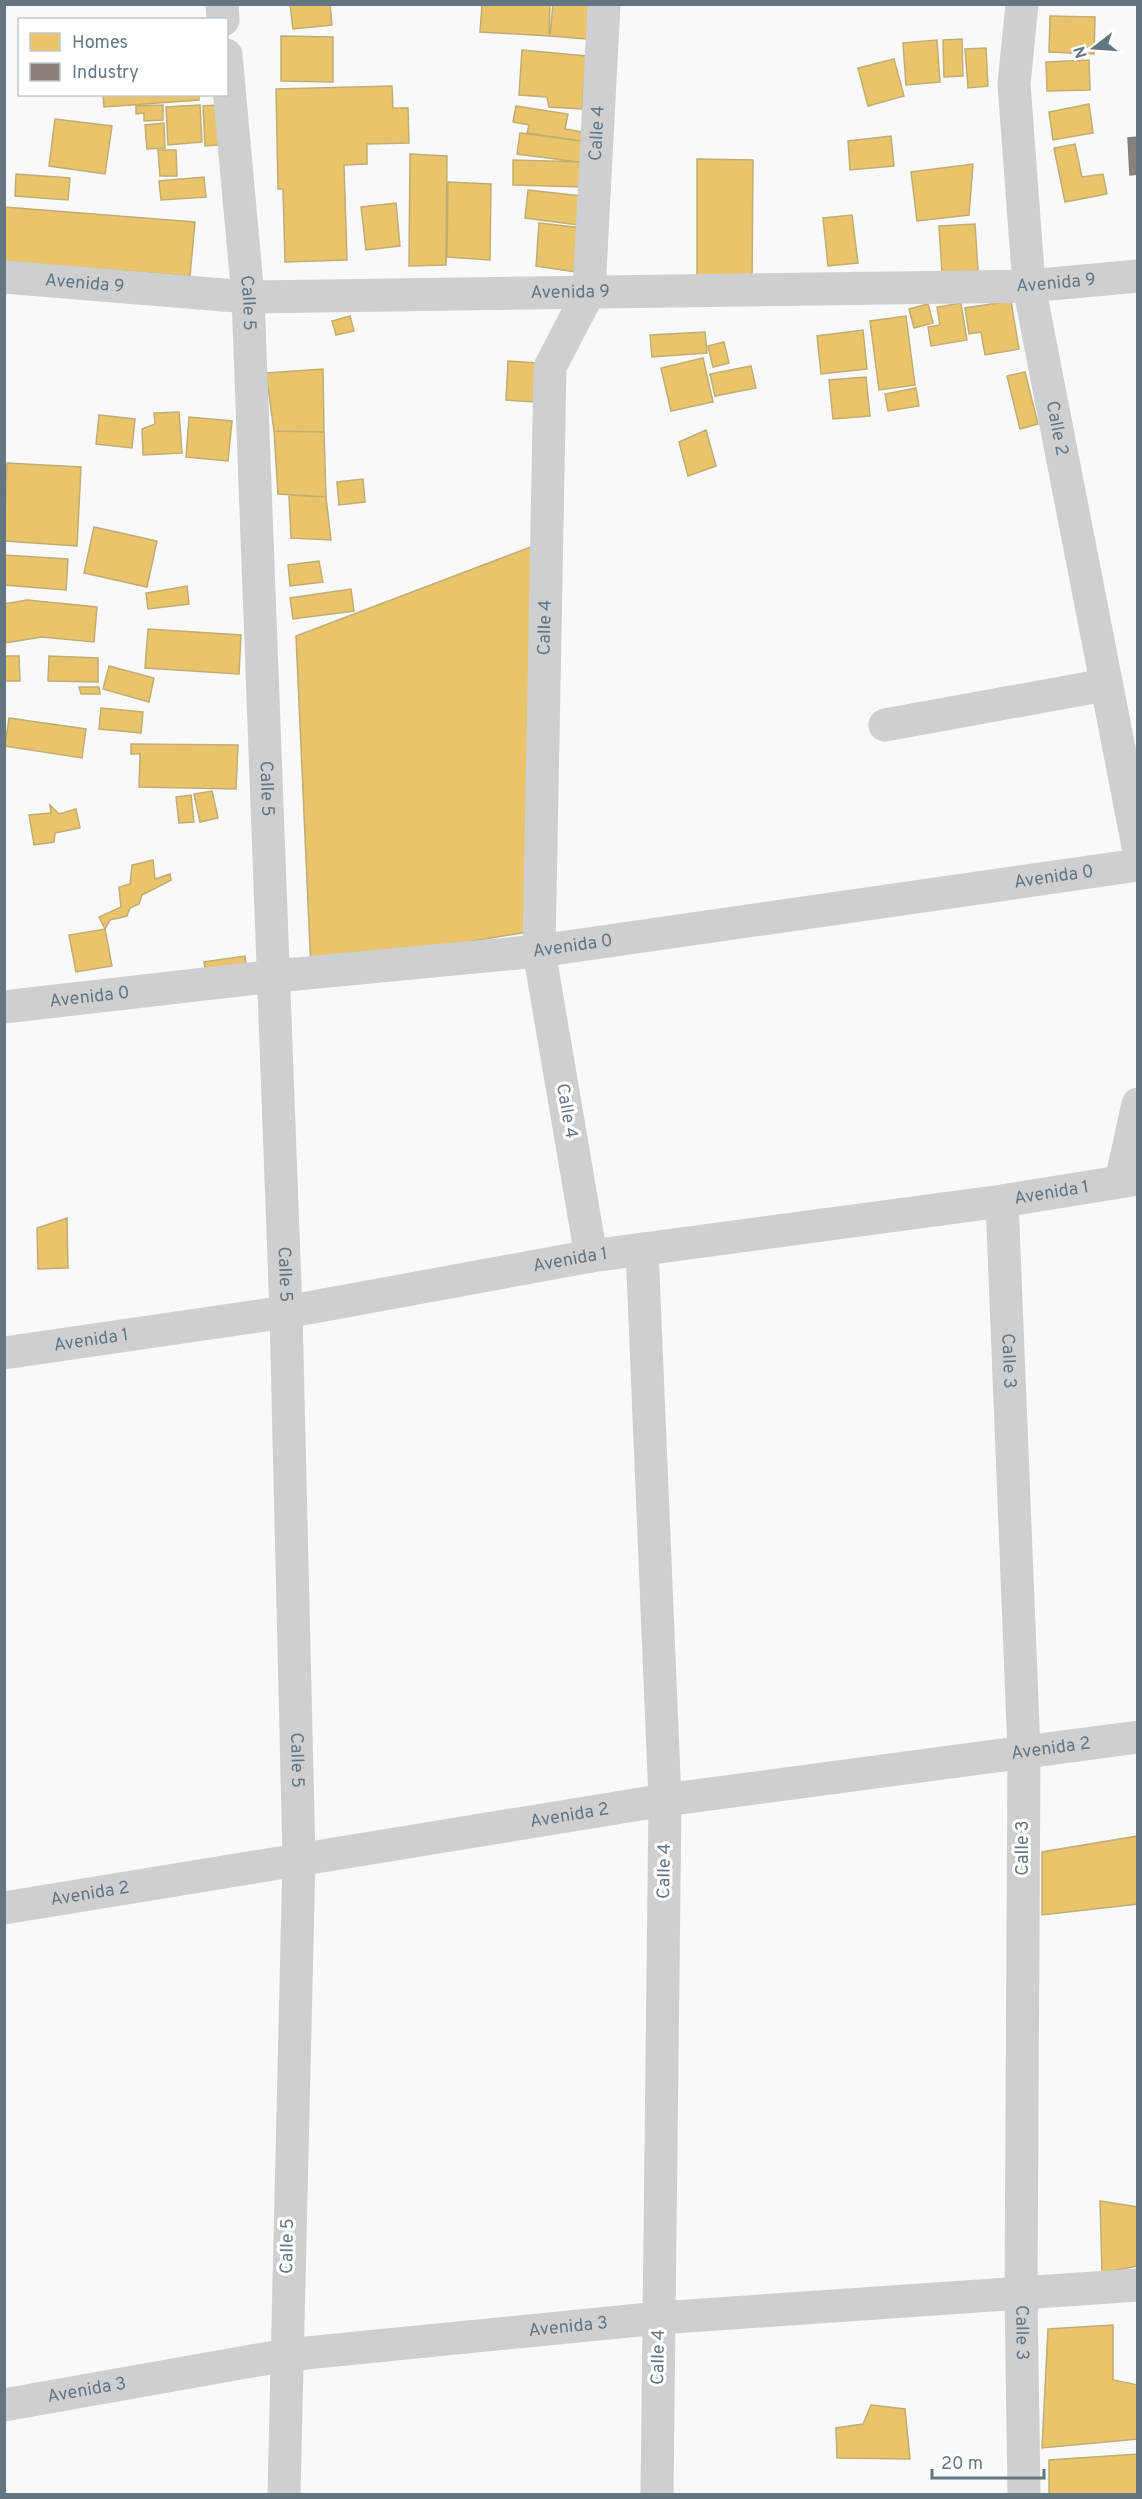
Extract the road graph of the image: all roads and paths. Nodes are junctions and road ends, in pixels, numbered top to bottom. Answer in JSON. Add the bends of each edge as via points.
{"nodes":[{"id":1,"x":604,"y":4,"type":"edge"},
{"id":2,"x":1022,"y":4,"type":"edge"},
{"id":3,"x":228,"y":77,"type":"edge"},
{"id":4,"x":1137,"y":276,"type":"edge"},
{"id":5,"x":4,"y":277,"type":"edge"},
{"id":6,"x":1029,"y":286,"type":"junction"},
{"id":7,"x":590,"y":292,"type":"junction"},
{"id":8,"x":248,"y":297,"type":"junction"},
{"id":9,"x":1105,"y":685,"type":"junction"},
{"id":10,"x":885,"y":725,"type":"dead end"},
{"id":11,"x":1137,"y":846,"type":"edge"},
{"id":12,"x":1137,"y":865,"type":"edge"},
{"id":13,"x":539,"y":951,"type":"junction"},
{"id":14,"x":275,"y":976,"type":"junction"},
{"id":15,"x":4,"y":1007,"type":"edge"},
{"id":16,"x":1137,"y":1104,"type":"edge"},
{"id":17,"x":1129,"y":1180,"type":"edge"},
{"id":18,"x":1002,"y":1201,"type":"junction"},
{"id":19,"x":642,"y":1249,"type":"junction"},
{"id":20,"x":591,"y":1256,"type":"junction"},
{"id":21,"x":286,"y":1312,"type":"junction"},
{"id":22,"x":4,"y":1353,"type":"edge"},
{"id":23,"x":1137,"y":1737,"type":"edge"},
{"id":24,"x":1024,"y":1751,"type":"junction"},
{"id":25,"x":665,"y":1800,"type":"junction"},
{"id":26,"x":298,"y":1858,"type":"junction"},
{"id":27,"x":4,"y":1908,"type":"edge"},
{"id":28,"x":1137,"y":2285,"type":"edge"},
{"id":29,"x":1022,"y":2295,"type":"junction"},
{"id":30,"x":659,"y":2318,"type":"junction"},
{"id":31,"x":286,"y":2355,"type":"junction"},
{"id":32,"x":4,"y":2406,"type":"edge"},
{"id":33,"x":284,"y":2494,"type":"edge"},
{"id":34,"x":657,"y":2494,"type":"edge"},
{"id":35,"x":1024,"y":2494,"type":"edge"}],
"edges":[{"from":1,"to":7,"type":"street","name":"Calle 4"},
{"from":2,"to":6,"type":"street","name":"Calle 2","via":[[1014,84]]},
{"from":3,"to":8,"type":"street","name":"Calle 5"},
{"from":4,"to":6,"type":"street","name":"Avenida 9"},
{"from":5,"to":8,"type":"street","name":"Avenida 9"},
{"from":6,"to":7,"type":"street","name":"Avenida 9"},
{"from":6,"to":9,"type":"street","name":"Calle 2"},
{"from":7,"to":8,"type":"street","name":"Avenida 9"},
{"from":7,"to":13,"type":"street","name":"Calle 4","via":[[550,367]]},
{"from":8,"to":14,"type":"street","name":"Calle 5"},
{"from":9,"to":10,"type":"street"},
{"from":9,"to":11,"type":"street","name":"Calle 2"},
{"from":12,"to":13,"type":"street","name":"Avenida 0"},
{"from":13,"to":14,"type":"street","name":"Avenida 0"},
{"from":13,"to":20,"type":"street","name":"Calle 4"},
{"from":14,"to":15,"type":"street","name":"Avenida 0"},
{"from":14,"to":21,"type":"street","name":"Calle 5"},
{"from":16,"to":17,"type":"street"},
{"from":17,"to":18,"type":"street","name":"Avenida 1"},
{"from":18,"to":19,"type":"street","name":"Avenida 1"},
{"from":18,"to":24,"type":"street","name":"Calle 3"},
{"from":19,"to":20,"type":"street","name":"Avenida 1"},
{"from":19,"to":25,"type":"street","name":"Calle 4"},
{"from":20,"to":21,"type":"street","name":"Avenida 1"},
{"from":21,"to":22,"type":"street","name":"Avenida 1"},
{"from":21,"to":26,"type":"street","name":"Calle 5"},
{"from":23,"to":24,"type":"street","name":"Avenida 2"},
{"from":24,"to":25,"type":"street","name":"Avenida 2"},
{"from":24,"to":29,"type":"street","name":"Calle 3"},
{"from":25,"to":26,"type":"street","name":"Avenida 2"},
{"from":25,"to":30,"type":"street","name":"Calle 4"},
{"from":26,"to":27,"type":"street","name":"Avenida 2"},
{"from":26,"to":31,"type":"street","name":"Calle 5"},
{"from":28,"to":29,"type":"street","name":"Avenida 3"},
{"from":29,"to":30,"type":"street","name":"Avenida 3"},
{"from":29,"to":35,"type":"street","name":"Calle 3"},
{"from":30,"to":31,"type":"street","name":"Avenida 3"},
{"from":30,"to":34,"type":"street","name":"Calle 4"},
{"from":31,"to":32,"type":"street","name":"Avenida 3"},
{"from":31,"to":33,"type":"street","name":"Calle 5"}]}
